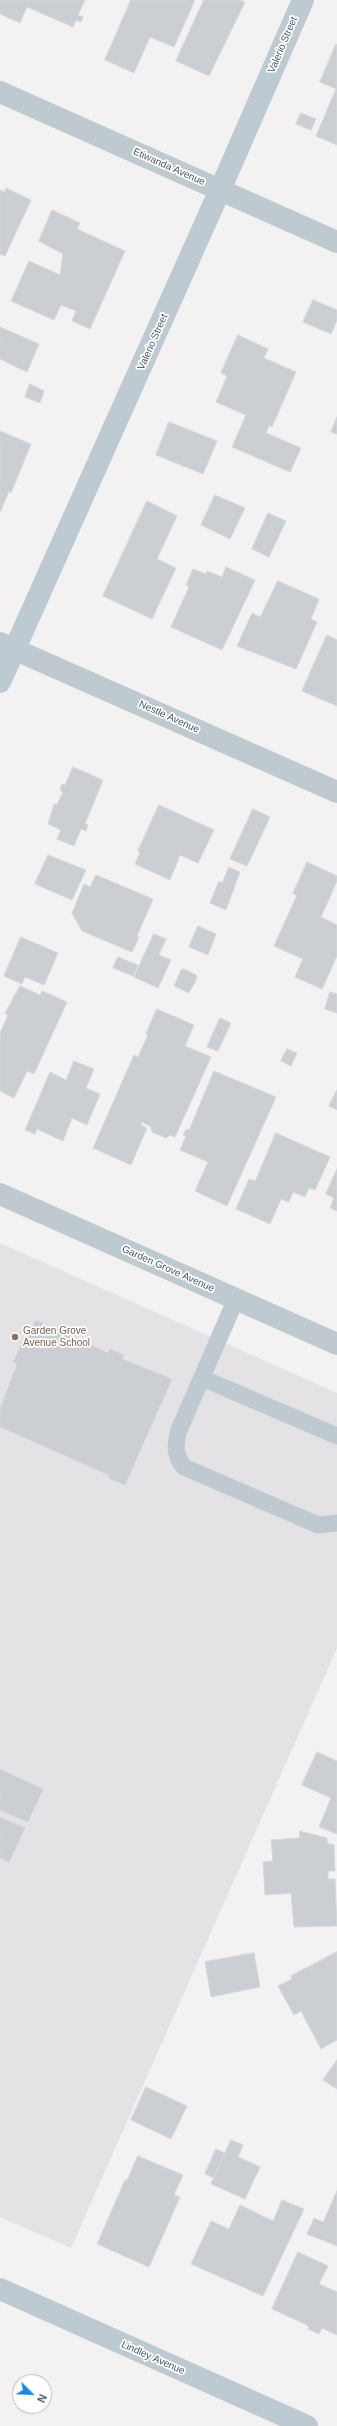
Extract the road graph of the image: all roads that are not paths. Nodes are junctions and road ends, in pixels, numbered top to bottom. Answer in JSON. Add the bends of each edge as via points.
{"nodes":[{"id":1,"x":303,"y":0,"type":"edge"},
{"id":2,"x":0,"y":92,"type":"edge"},
{"id":3,"x":220,"y":190,"type":"junction"},
{"id":4,"x":337,"y":242,"type":"edge"},
{"id":5,"x":7,"y":647,"type":"edge"},
{"id":6,"x":0,"y":682,"type":"edge"},
{"id":7,"x":337,"y":792,"type":"edge"},
{"id":8,"x":0,"y":1194,"type":"edge"},
{"id":9,"x":236,"y":1299,"type":"junction"},
{"id":10,"x":337,"y":1344,"type":"edge"},
{"id":11,"x":202,"y":1378,"type":"junction"},
{"id":12,"x":337,"y":1436,"type":"edge"},
{"id":13,"x":337,"y":1523,"type":"edge"},
{"id":14,"x":0,"y":2289,"type":"edge"},
{"id":15,"x":307,"y":2426,"type":"edge"}],
"edges":[{"from":1,"to":3,"type":"street","name":"Valerio Street"},
{"from":2,"to":3,"type":"street","name":"Etiwanda Avenue"},
{"from":3,"to":4,"type":"street","name":"Etiwanda Avenue"},
{"from":3,"to":5,"type":"street","name":"Valerio Street"},
{"from":5,"to":6,"type":"street","name":"Valerio Street"},
{"from":5,"to":7,"type":"street","name":"Nestle Avenue"},
{"from":8,"to":9,"type":"street","name":"Garden Grove Avenue"},
{"from":9,"to":10,"type":"street","name":"Garden Grove Avenue"},
{"from":9,"to":11,"type":"lane"},
{"from":11,"to":12,"type":"lane"},
{"from":11,"to":13,"type":"lane","via":[[175,1444],[177,1459],[184,1467],[318,1525]]},
{"from":14,"to":15,"type":"street","name":"Lindley Avenue"}]}
